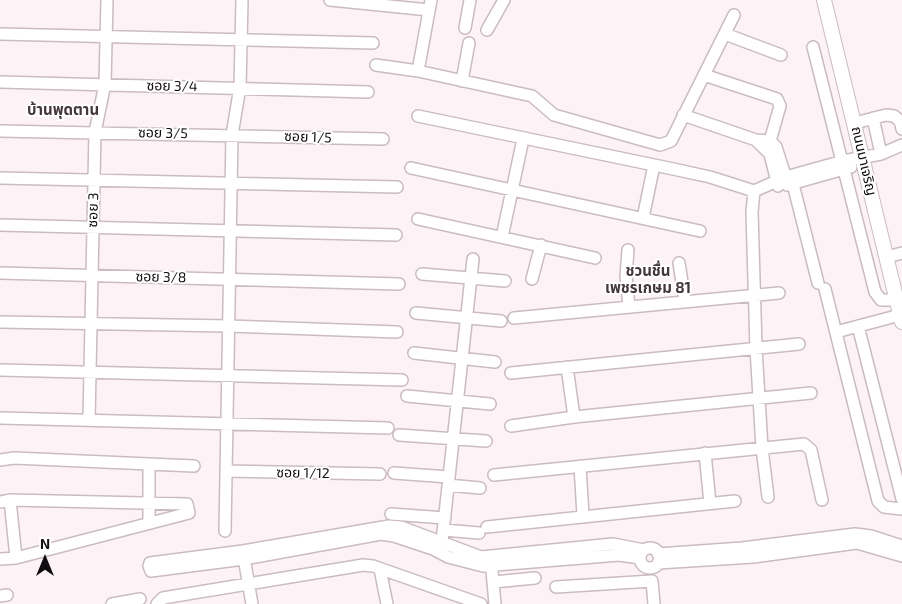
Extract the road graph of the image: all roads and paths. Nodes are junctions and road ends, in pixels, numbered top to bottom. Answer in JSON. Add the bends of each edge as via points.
{"nodes":[{"id":1,"x":107,"y":0,"type":"edge"},
{"id":2,"x":242,"y":0,"type":"edge"},
{"id":3,"x":330,"y":0,"type":"edge"},
{"id":4,"x":470,"y":0,"type":"edge"},
{"id":5,"x":504,"y":0,"type":"edge"},
{"id":6,"x":824,"y":0,"type":"edge"},
{"id":7,"x":430,"y":5,"type":"edge"},
{"id":8,"x":734,"y":15,"type":"dead end"},
{"id":9,"x":465,"y":28,"type":"dead end"},
{"id":10,"x":487,"y":30,"type":"dead end"},
{"id":11,"x":0,"y":34,"type":"edge"},
{"id":12,"x":725,"y":34,"type":"junction"},
{"id":13,"x":106,"y":36,"type":"junction"},
{"id":14,"x":241,"y":38,"type":"junction"},
{"id":15,"x":373,"y":42,"type":"dead end"},
{"id":16,"x":470,"y":43,"type":"dead end"},
{"id":17,"x":813,"y":47,"type":"dead end"},
{"id":18,"x":781,"y":55,"type":"dead end"},
{"id":19,"x":376,"y":65,"type":"dead end"},
{"id":20,"x":418,"y":71,"type":"junction"},
{"id":21,"x":843,"y":73,"type":"junction"},
{"id":22,"x":704,"y":75,"type":"junction"},
{"id":23,"x":822,"y":78,"type":"junction"},
{"id":24,"x":462,"y":81,"type":"junction"},
{"id":25,"x":0,"y":82,"type":"edge"},
{"id":26,"x":105,"y":84,"type":"junction"},
{"id":27,"x":240,"y":87,"type":"junction"},
{"id":28,"x":368,"y":92,"type":"dead end"},
{"id":29,"x":683,"y":115,"type":"junction"},
{"id":30,"x":418,"y":116,"type":"dead end"},
{"id":31,"x":873,"y":118,"type":"junction"},
{"id":32,"x":855,"y":123,"type":"junction"},
{"id":33,"x":902,"y":129,"type":"edge"},
{"id":34,"x":0,"y":131,"type":"edge"},
{"id":35,"x":95,"y":132,"type":"junction"},
{"id":36,"x":232,"y":135,"type":"junction"},
{"id":37,"x":383,"y":139,"type":"dead end"},
{"id":38,"x":523,"y":139,"type":"junction"},
{"id":39,"x":756,"y":140,"type":"junction"},
{"id":40,"x":770,"y":142,"type":"junction"},
{"id":41,"x":902,"y":145,"type":"edge"},
{"id":42,"x":881,"y":154,"type":"junction"},
{"id":43,"x":864,"y":161,"type":"junction"},
{"id":44,"x":844,"y":165,"type":"junction"},
{"id":45,"x":654,"y":166,"type":"junction"},
{"id":46,"x":411,"y":168,"type":"dead end"},
{"id":47,"x":0,"y":178,"type":"edge"},
{"id":48,"x":94,"y":181,"type":"junction"},
{"id":49,"x":233,"y":183,"type":"junction"},
{"id":50,"x":782,"y":183,"type":"junction"},
{"id":51,"x":397,"y":188,"type":"dead end"},
{"id":52,"x":512,"y":190,"type":"junction"},
{"id":53,"x":754,"y":192,"type":"junction"},
{"id":54,"x":643,"y":218,"type":"junction"},
{"id":55,"x":418,"y":219,"type":"dead end"},
{"id":56,"x":0,"y":225,"type":"edge"},
{"id":57,"x":92,"y":227,"type":"junction"},
{"id":58,"x":700,"y":231,"type":"dead end"},
{"id":59,"x":231,"y":232,"type":"junction"},
{"id":60,"x":396,"y":235,"type":"dead end"},
{"id":61,"x":502,"y":238,"type":"junction"},
{"id":62,"x":541,"y":245,"type":"junction"},
{"id":63,"x":628,"y":250,"type":"dead end"},
{"id":64,"x":902,"y":253,"type":"edge"},
{"id":65,"x":887,"y":257,"type":"junction"},
{"id":66,"x":595,"y":258,"type":"dead end"},
{"id":67,"x":473,"y":259,"type":"dead end"},
{"id":68,"x":679,"y":263,"type":"dead end"},
{"id":69,"x":0,"y":273,"type":"edge"},
{"id":70,"x":422,"y":274,"type":"dead end"},
{"id":71,"x":92,"y":275,"type":"junction"},
{"id":72,"x":471,"y":278,"type":"junction"},
{"id":73,"x":230,"y":279,"type":"junction"},
{"id":74,"x":532,"y":279,"type":"dead end"},
{"id":75,"x":505,"y":281,"type":"dead end"},
{"id":76,"x":399,"y":284,"type":"dead end"},
{"id":77,"x":779,"y":292,"type":"dead end"},
{"id":78,"x":754,"y":295,"type":"junction"},
{"id":79,"x":897,"y":300,"type":"junction"},
{"id":80,"x":685,"y":301,"type":"junction"},
{"id":81,"x":629,"y":306,"type":"junction"},
{"id":82,"x":416,"y":313,"type":"dead end"},
{"id":83,"x":467,"y":318,"type":"junction"},
{"id":84,"x":514,"y":318,"type":"dead end"},
{"id":85,"x":901,"y":319,"type":"edge"},
{"id":86,"x":501,"y":321,"type":"dead end"},
{"id":87,"x":0,"y":322,"type":"edge"},
{"id":88,"x":90,"y":323,"type":"junction"},
{"id":89,"x":229,"y":326,"type":"junction"},
{"id":90,"x":858,"y":326,"type":"junction"},
{"id":91,"x":397,"y":332,"type":"dead end"},
{"id":92,"x":836,"y":332,"type":"junction"},
{"id":93,"x":799,"y":344,"type":"dead end"},
{"id":94,"x":756,"y":348,"type":"junction"},
{"id":95,"x":414,"y":353,"type":"dead end"},
{"id":96,"x":462,"y":358,"type":"junction"},
{"id":97,"x":495,"y":362,"type":"dead end"},
{"id":98,"x":567,"y":366,"type":"junction"},
{"id":99,"x":0,"y":370,"type":"edge"},
{"id":100,"x":89,"y":372,"type":"junction"},
{"id":101,"x":511,"y":373,"type":"dead end"},
{"id":102,"x":227,"y":375,"type":"junction"},
{"id":103,"x":402,"y":380,"type":"dead end"},
{"id":104,"x":811,"y":393,"type":"dead end"},
{"id":105,"x":407,"y":396,"type":"dead end"},
{"id":106,"x":758,"y":399,"type":"junction"},
{"id":107,"x":457,"y":401,"type":"junction"},
{"id":108,"x":490,"y":404,"type":"dead end"},
{"id":109,"x":574,"y":417,"type":"junction"},
{"id":110,"x":0,"y":418,"type":"edge"},
{"id":111,"x":89,"y":420,"type":"junction"},
{"id":112,"x":226,"y":424,"type":"junction"},
{"id":113,"x":511,"y":426,"type":"dead end"},
{"id":114,"x":388,"y":428,"type":"dead end"},
{"id":115,"x":399,"y":435,"type":"dead end"},
{"id":116,"x":453,"y":439,"type":"junction"},
{"id":117,"x":486,"y":441,"type":"dead end"},
{"id":118,"x":762,"y":448,"type":"junction"},
{"id":119,"x":705,"y":453,"type":"junction"},
{"id":120,"x":0,"y":460,"type":"edge"},
{"id":121,"x":149,"y":464,"type":"junction"},
{"id":122,"x":194,"y":466,"type":"dead end"},
{"id":123,"x":580,"y":466,"type":"junction"},
{"id":124,"x":226,"y":471,"type":"junction"},
{"id":125,"x":394,"y":473,"type":"dead end"},
{"id":126,"x":380,"y":474,"type":"dead end"},
{"id":127,"x":494,"y":475,"type":"dead end"},
{"id":128,"x":449,"y":481,"type":"junction"},
{"id":129,"x":480,"y":488,"type":"dead end"},
{"id":130,"x":768,"y":497,"type":"dead end"},
{"id":131,"x":822,"y":500,"type":"dead end"},
{"id":132,"x":902,"y":500,"type":"edge"},
{"id":133,"x":5,"y":501,"type":"edge"},
{"id":134,"x":735,"y":501,"type":"dead end"},
{"id":135,"x":149,"y":503,"type":"junction"},
{"id":136,"x":710,"y":503,"type":"junction"},
{"id":137,"x":902,"y":508,"type":"edge"},
{"id":138,"x":391,"y":514,"type":"dead end"},
{"id":139,"x":584,"y":515,"type":"junction"},
{"id":140,"x":445,"y":518,"type":"junction"},
{"id":141,"x":149,"y":523,"type":"junction"},
{"id":142,"x":444,"y":530,"type":"junction"},
{"id":143,"x":225,"y":531,"type":"dead end"},
{"id":144,"x":870,"y":541,"type":"junction"},
{"id":145,"x":902,"y":546,"type":"edge"},
{"id":146,"x":442,"y":548,"type":"junction"},
{"id":147,"x":642,"y":554,"type":"junction"},
{"id":148,"x":244,"y":555,"type":"junction"},
{"id":149,"x":902,"y":556,"type":"edge"},
{"id":150,"x":16,"y":558,"type":"junction"},
{"id":151,"x":0,"y":559,"type":"edge"},
{"id":152,"x":491,"y":561,"type":"junction"},
{"id":153,"x":655,"y":563,"type":"junction"},
{"id":154,"x":380,"y":569,"type":"junction"},
{"id":155,"x":535,"y":578,"type":"dead end"},
{"id":156,"x":652,"y":581,"type":"junction"},
{"id":157,"x":494,"y":582,"type":"junction"},
{"id":158,"x":248,"y":583,"type":"junction"},
{"id":159,"x":556,"y":588,"type":"dead end"},
{"id":160,"x":140,"y":599,"type":"dead end"},
{"id":161,"x":112,"y":604,"type":"edge"},
{"id":162,"x":157,"y":604,"type":"edge"},
{"id":163,"x":252,"y":604,"type":"edge"},
{"id":164,"x":383,"y":604,"type":"edge"},
{"id":165,"x":387,"y":604,"type":"edge"},
{"id":166,"x":481,"y":604,"type":"edge"},
{"id":167,"x":496,"y":604,"type":"edge"},
{"id":168,"x":654,"y":604,"type":"edge"}],
"edges":[{"from":1,"to":13,"type":"street","name":"ซอย 3"},
{"from":2,"to":14,"type":"street"},
{"from":3,"to":7,"type":"street"},
{"from":4,"to":9,"type":"street"},
{"from":5,"to":10,"type":"street"},
{"from":6,"to":21,"type":"main road","name":"ถนนมาเจริญ"},
{"from":7,"to":20,"type":"street"},
{"from":8,"to":12,"type":"street"},
{"from":11,"to":13,"type":"street"},
{"from":12,"to":18,"type":"street"},
{"from":12,"to":22,"type":"street"},
{"from":13,"to":14,"type":"street"},
{"from":13,"to":26,"type":"street","name":"ซอย 3"},
{"from":14,"to":15,"type":"street"},
{"from":14,"to":27,"type":"street"},
{"from":16,"to":24,"type":"street"},
{"from":17,"to":23,"type":"street"},
{"from":19,"to":20,"type":"street"},
{"from":20,"to":24,"type":"street"},
{"from":21,"to":23,"type":"street"},
{"from":21,"to":32,"type":"main road","name":"ถนนมาเจริญ"},
{"from":22,"to":29,"type":"street"},
{"from":22,"to":40,"type":"street","via":[[777,99],[780,106]]},
{"from":23,"to":44,"type":"street"},
{"from":24,"to":29,"type":"street","via":[[532,96],[554,115],[660,145],[671,141]]},
{"from":25,"to":26,"type":"street","name":"ซอย 3/4"},
{"from":26,"to":27,"type":"street","name":"ซอย 3/4"},
{"from":26,"to":35,"type":"street","name":"ซอย 3"},
{"from":27,"to":28,"type":"street","name":"ซอย 3/4"},
{"from":27,"to":36,"type":"street"},
{"from":29,"to":39,"type":"street"},
{"from":30,"to":38,"type":"street"},
{"from":31,"to":32,"type":"street"},
{"from":31,"to":33,"type":"street","via":[[894,116]]},
{"from":31,"to":42,"type":"street"},
{"from":32,"to":43,"type":"main road","name":"ถนนมาเจริญ"},
{"from":34,"to":35,"type":"street","name":"ซอย 3/5"},
{"from":35,"to":36,"type":"street","name":"ซอย 3/5"},
{"from":35,"to":48,"type":"street","name":"ซอย 3"},
{"from":36,"to":37,"type":"street","name":"ซอย 1/5"},
{"from":36,"to":49,"type":"street"},
{"from":38,"to":45,"type":"street"},
{"from":38,"to":52,"type":"street"},
{"from":39,"to":40,"type":"street"},
{"from":39,"to":50,"type":"street","via":[[770,154]]},
{"from":40,"to":50,"type":"street","via":[[776,147]]},
{"from":41,"to":42,"type":"street"},
{"from":42,"to":43,"type":"street"},
{"from":43,"to":44,"type":"street"},
{"from":43,"to":65,"type":"main road","name":"ถนนมาเจริญ"},
{"from":44,"to":50,"type":"street"},
{"from":44,"to":79,"type":"street","via":[[875,292],[881,300]]},
{"from":45,"to":53,"type":"street","via":[[710,177]]},
{"from":45,"to":54,"type":"street"},
{"from":46,"to":52,"type":"street"},
{"from":47,"to":48,"type":"street"},
{"from":48,"to":49,"type":"street"},
{"from":48,"to":57,"type":"street","name":"ซอย 3"},
{"from":49,"to":51,"type":"street"},
{"from":49,"to":59,"type":"street"},
{"from":50,"to":53,"type":"street"},
{"from":50,"to":92,"type":"street"},
{"from":52,"to":54,"type":"street"},
{"from":52,"to":61,"type":"street"},
{"from":53,"to":78,"type":"street"},
{"from":54,"to":58,"type":"street"},
{"from":55,"to":61,"type":"street"},
{"from":56,"to":57,"type":"street"},
{"from":57,"to":59,"type":"street"},
{"from":57,"to":71,"type":"street","name":"ซอย 3"},
{"from":59,"to":60,"type":"street"},
{"from":59,"to":73,"type":"street"},
{"from":61,"to":62,"type":"street"},
{"from":62,"to":66,"type":"street"},
{"from":62,"to":74,"type":"street"},
{"from":63,"to":81,"type":"street"},
{"from":64,"to":65,"type":"street"},
{"from":65,"to":79,"type":"main road","name":"ถนนมาเจริญ"},
{"from":67,"to":72,"type":"street"},
{"from":68,"to":80,"type":"street"},
{"from":69,"to":71,"type":"street","name":"ซอย 3/8"},
{"from":70,"to":72,"type":"street"},
{"from":71,"to":73,"type":"street","name":"ซอย 3/8"},
{"from":71,"to":88,"type":"street","name":"ซอย 3"},
{"from":72,"to":75,"type":"street"},
{"from":72,"to":83,"type":"street"},
{"from":73,"to":76,"type":"street","name":"ซอย 3/8"},
{"from":73,"to":89,"type":"street"},
{"from":77,"to":78,"type":"street"},
{"from":78,"to":80,"type":"street"},
{"from":78,"to":94,"type":"street"},
{"from":79,"to":85,"type":"main road","name":"ถนนมาเจริญ"},
{"from":80,"to":81,"type":"street"},
{"from":81,"to":84,"type":"street"},
{"from":82,"to":83,"type":"street"},
{"from":83,"to":86,"type":"street"},
{"from":83,"to":96,"type":"street"},
{"from":85,"to":90,"type":"street"},
{"from":87,"to":88,"type":"street"},
{"from":88,"to":89,"type":"street"},
{"from":88,"to":100,"type":"street","name":"ซอย 3"},
{"from":89,"to":91,"type":"street"},
{"from":89,"to":102,"type":"street"},
{"from":90,"to":92,"type":"street"},
{"from":90,"to":132,"type":"street"},
{"from":92,"to":137,"type":"street","via":[[878,501],[884,507]]},
{"from":93,"to":94,"type":"street"},
{"from":94,"to":98,"type":"street"},
{"from":94,"to":106,"type":"street"},
{"from":95,"to":96,"type":"street"},
{"from":96,"to":97,"type":"street"},
{"from":96,"to":107,"type":"street"},
{"from":98,"to":101,"type":"street"},
{"from":98,"to":109,"type":"street"},
{"from":99,"to":100,"type":"street"},
{"from":100,"to":102,"type":"street"},
{"from":100,"to":111,"type":"street","name":"ซอย 3"},
{"from":102,"to":103,"type":"street"},
{"from":102,"to":112,"type":"street"},
{"from":104,"to":106,"type":"street"},
{"from":105,"to":107,"type":"street"},
{"from":106,"to":109,"type":"street"},
{"from":106,"to":118,"type":"street"},
{"from":107,"to":108,"type":"street"},
{"from":107,"to":116,"type":"street"},
{"from":109,"to":113,"type":"street"},
{"from":110,"to":111,"type":"street"},
{"from":111,"to":112,"type":"street"},
{"from":112,"to":114,"type":"street"},
{"from":112,"to":124,"type":"street"},
{"from":115,"to":116,"type":"street"},
{"from":116,"to":117,"type":"street"},
{"from":116,"to":128,"type":"street"},
{"from":118,"to":119,"type":"street"},
{"from":118,"to":130,"type":"street"},
{"from":118,"to":131,"type":"street","via":[[807,445],[811,450]]},
{"from":119,"to":123,"type":"street"},
{"from":119,"to":136,"type":"street"},
{"from":120,"to":121,"type":"street"},
{"from":121,"to":122,"type":"street"},
{"from":121,"to":135,"type":"street"},
{"from":123,"to":127,"type":"street"},
{"from":123,"to":139,"type":"street"},
{"from":124,"to":126,"type":"street","name":"ซอย 1/12"},
{"from":124,"to":143,"type":"street"},
{"from":125,"to":128,"type":"street"},
{"from":128,"to":129,"type":"street"},
{"from":128,"to":140,"type":"street"},
{"from":133,"to":135,"type":"street"},
{"from":133,"to":150,"type":"street"},
{"from":134,"to":136,"type":"street"},
{"from":135,"to":141,"type":"street"},
{"from":135,"to":141,"type":"street","via":[[187,504],[189,513]]},
{"from":136,"to":139,"type":"street"},
{"from":138,"to":140,"type":"street"},
{"from":139,"to":142,"type":"street","via":[[483,530]]},
{"from":140,"to":142,"type":"street"},
{"from":141,"to":150,"type":"street"},
{"from":142,"to":146,"type":"street"},
{"from":144,"to":145,"type":"street"},
{"from":144,"to":149,"type":"street"},
{"from":144,"to":153,"type":"street","via":[[855,534],[800,546]]},
{"from":146,"to":148,"type":"street","via":[[390,526]]},
{"from":146,"to":152,"type":"street"},
{"from":147,"to":152,"type":"street","via":[[613,544]]},
{"from":147,"to":153,"type":"street","via":[[642,564]]},
{"from":147,"to":153,"type":"street","via":[[654,549]]},
{"from":148,"to":148,"type":"street","via":[[151,571],[149,568],[150,563]]},
{"from":148,"to":158,"type":"street"},
{"from":150,"to":151,"type":"street"},
{"from":152,"to":157,"type":"street"},
{"from":153,"to":156,"type":"street"},
{"from":154,"to":158,"type":"street","via":[[363,565]]},
{"from":154,"to":165,"type":"street"},
{"from":154,"to":166,"type":"street"},
{"from":155,"to":157,"type":"street"},
{"from":156,"to":159,"type":"street"},
{"from":156,"to":168,"type":"street"},
{"from":157,"to":167,"type":"street"},
{"from":158,"to":162,"type":"street","via":[[163,598]]},
{"from":158,"to":163,"type":"street"},
{"from":160,"to":161,"type":"street"},
{"from":164,"to":165,"type":"street"}]}
